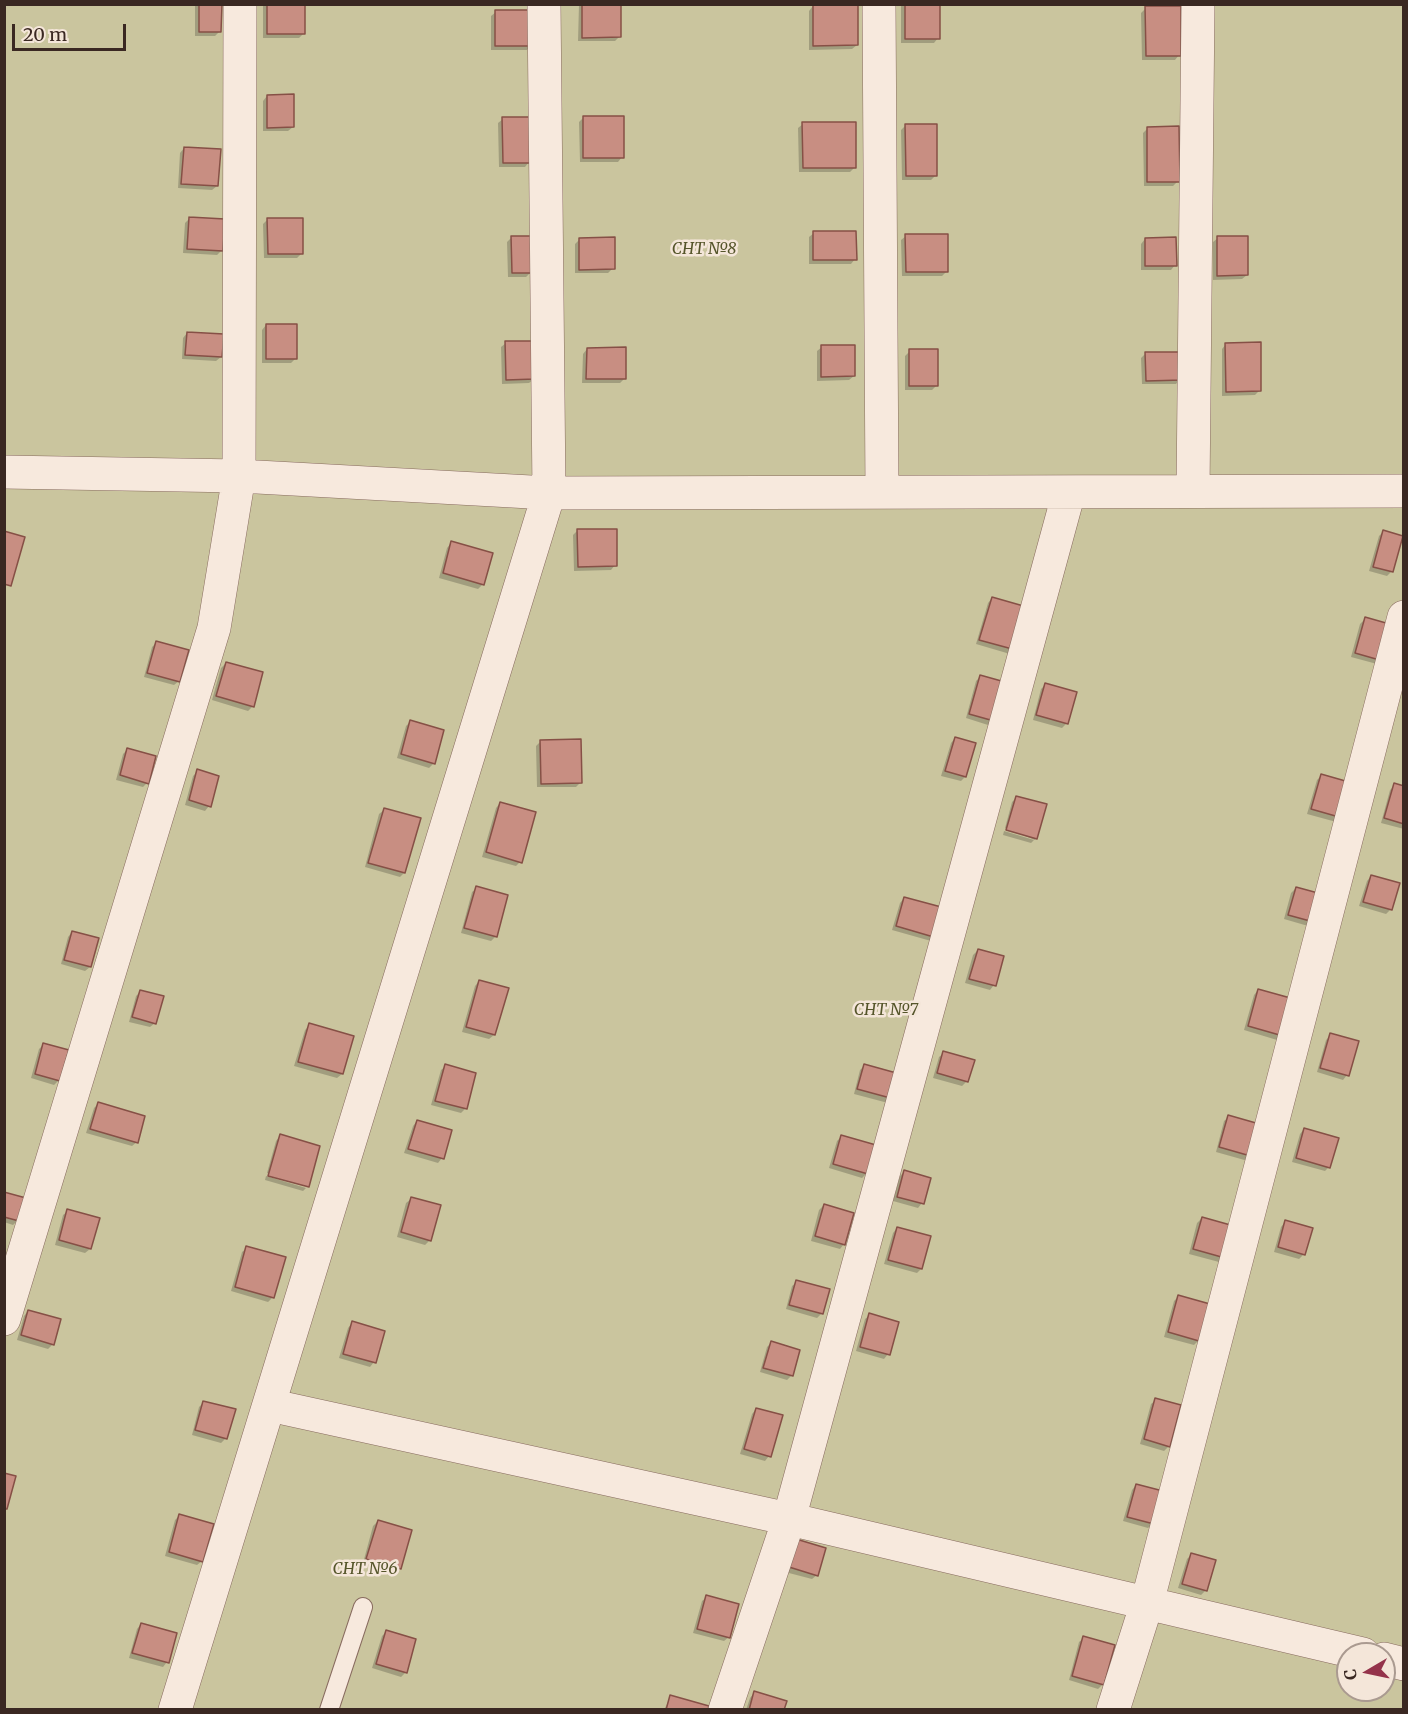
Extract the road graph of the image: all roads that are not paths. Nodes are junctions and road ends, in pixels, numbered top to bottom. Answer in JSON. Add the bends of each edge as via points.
{"nodes":[{"id":1,"x":240,"y":4,"type":"edge"},
{"id":2,"x":544,"y":4,"type":"edge"},
{"id":3,"x":879,"y":4,"type":"edge"},
{"id":4,"x":1198,"y":4,"type":"edge"},
{"id":5,"x":4,"y":472,"type":"edge"},
{"id":6,"x":239,"y":476,"type":"junction"},
{"id":7,"x":1192,"y":491,"type":"junction"},
{"id":8,"x":1404,"y":491,"type":"edge"},
{"id":9,"x":882,"y":492,"type":"junction"},
{"id":10,"x":1069,"y":492,"type":"junction"},
{"id":11,"x":549,"y":493,"type":"junction"},
{"id":12,"x":1404,"y":617,"type":"edge"},
{"id":13,"x":4,"y":1319,"type":"edge"},
{"id":14,"x":269,"y":1405,"type":"junction"},
{"id":15,"x":789,"y":1519,"type":"junction"},
{"id":16,"x":1147,"y":1603,"type":"junction"},
{"id":17,"x":363,"y":1607,"type":"dead end"},
{"id":18,"x":1336,"y":1648,"type":"edge"},
{"id":19,"x":176,"y":1710,"type":"edge"},
{"id":20,"x":328,"y":1710,"type":"edge"},
{"id":21,"x":725,"y":1710,"type":"edge"},
{"id":22,"x":1113,"y":1710,"type":"edge"}],
"edges":[{"from":1,"to":6,"type":"street"},
{"from":2,"to":11,"type":"street"},
{"from":3,"to":9,"type":"street"},
{"from":4,"to":7,"type":"street"},
{"from":5,"to":6,"type":"street"},
{"from":6,"to":11,"type":"street"},
{"from":6,"to":13,"type":"street","via":[[214,628]]},
{"from":7,"to":8,"type":"street"},
{"from":7,"to":10,"type":"street"},
{"from":9,"to":10,"type":"street"},
{"from":9,"to":11,"type":"street"},
{"from":10,"to":15,"type":"street"},
{"from":11,"to":14,"type":"street"},
{"from":12,"to":16,"type":"street"},
{"from":14,"to":15,"type":"street"},
{"from":14,"to":19,"type":"street"},
{"from":15,"to":16,"type":"street"},
{"from":15,"to":21,"type":"street"},
{"from":16,"to":18,"type":"street"},
{"from":16,"to":22,"type":"street"},
{"from":17,"to":20,"type":"lane"}]}
